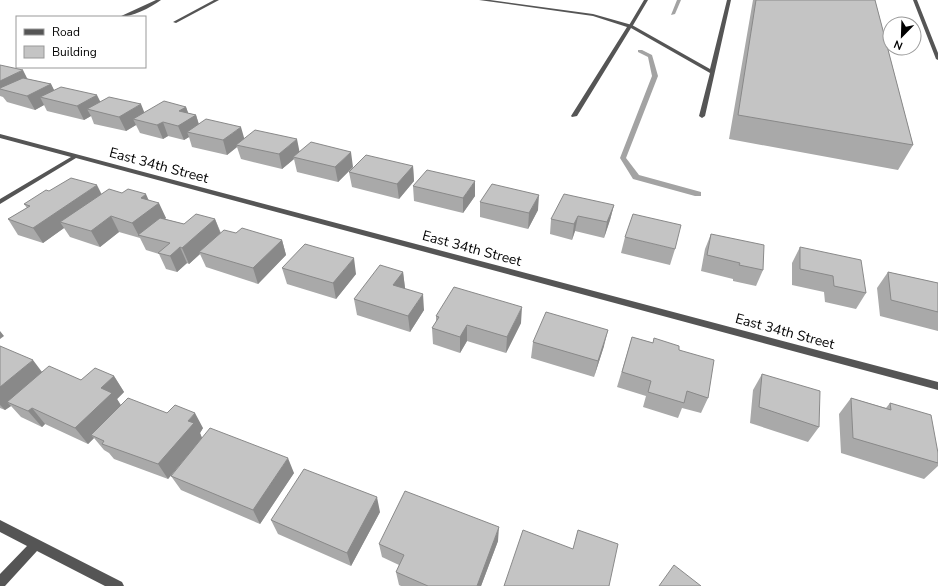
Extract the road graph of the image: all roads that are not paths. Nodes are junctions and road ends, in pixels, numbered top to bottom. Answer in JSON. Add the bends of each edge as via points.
{"nodes":[{"id":1,"x":159,"y":0,"type":"edge"},
{"id":2,"x":217,"y":0,"type":"edge"},
{"id":3,"x":481,"y":0,"type":"edge"},
{"id":4,"x":646,"y":0,"type":"edge"},
{"id":5,"x":729,"y":0,"type":"edge"},
{"id":6,"x":915,"y":0,"type":"edge"},
{"id":7,"x":124,"y":16,"type":"edge"},
{"id":8,"x":175,"y":22,"type":"dead end"},
{"id":9,"x":630,"y":26,"type":"junction"},
{"id":10,"x":938,"y":59,"type":"edge"},
{"id":11,"x":712,"y":72,"type":"junction"},
{"id":12,"x":574,"y":116,"type":"dead end"},
{"id":13,"x":702,"y":116,"type":"dead end"},
{"id":14,"x":0,"y":136,"type":"edge"},
{"id":15,"x":76,"y":156,"type":"junction"},
{"id":16,"x":0,"y":202,"type":"edge"},
{"id":17,"x":938,"y":386,"type":"edge"},
{"id":18,"x":0,"y":526,"type":"edge"},
{"id":19,"x":36,"y":544,"type":"junction"},
{"id":20,"x":0,"y":583,"type":"edge"},
{"id":21,"x":118,"y":586,"type":"edge"}],
"edges":[{"from":1,"to":7,"type":"street"},
{"from":2,"to":8,"type":"street"},
{"from":3,"to":9,"type":"street","via":[[593,15]]},
{"from":4,"to":9,"type":"street"},
{"from":5,"to":11,"type":"street"},
{"from":6,"to":10,"type":"street"},
{"from":9,"to":11,"type":"street"},
{"from":9,"to":12,"type":"street"},
{"from":11,"to":13,"type":"street"},
{"from":14,"to":15,"type":"street","name":"East 34th Street"},
{"from":15,"to":16,"type":"street"},
{"from":15,"to":17,"type":"street","name":"East 34th Street"},
{"from":18,"to":19,"type":"street"},
{"from":19,"to":20,"type":"street"},
{"from":19,"to":21,"type":"street"}]}
